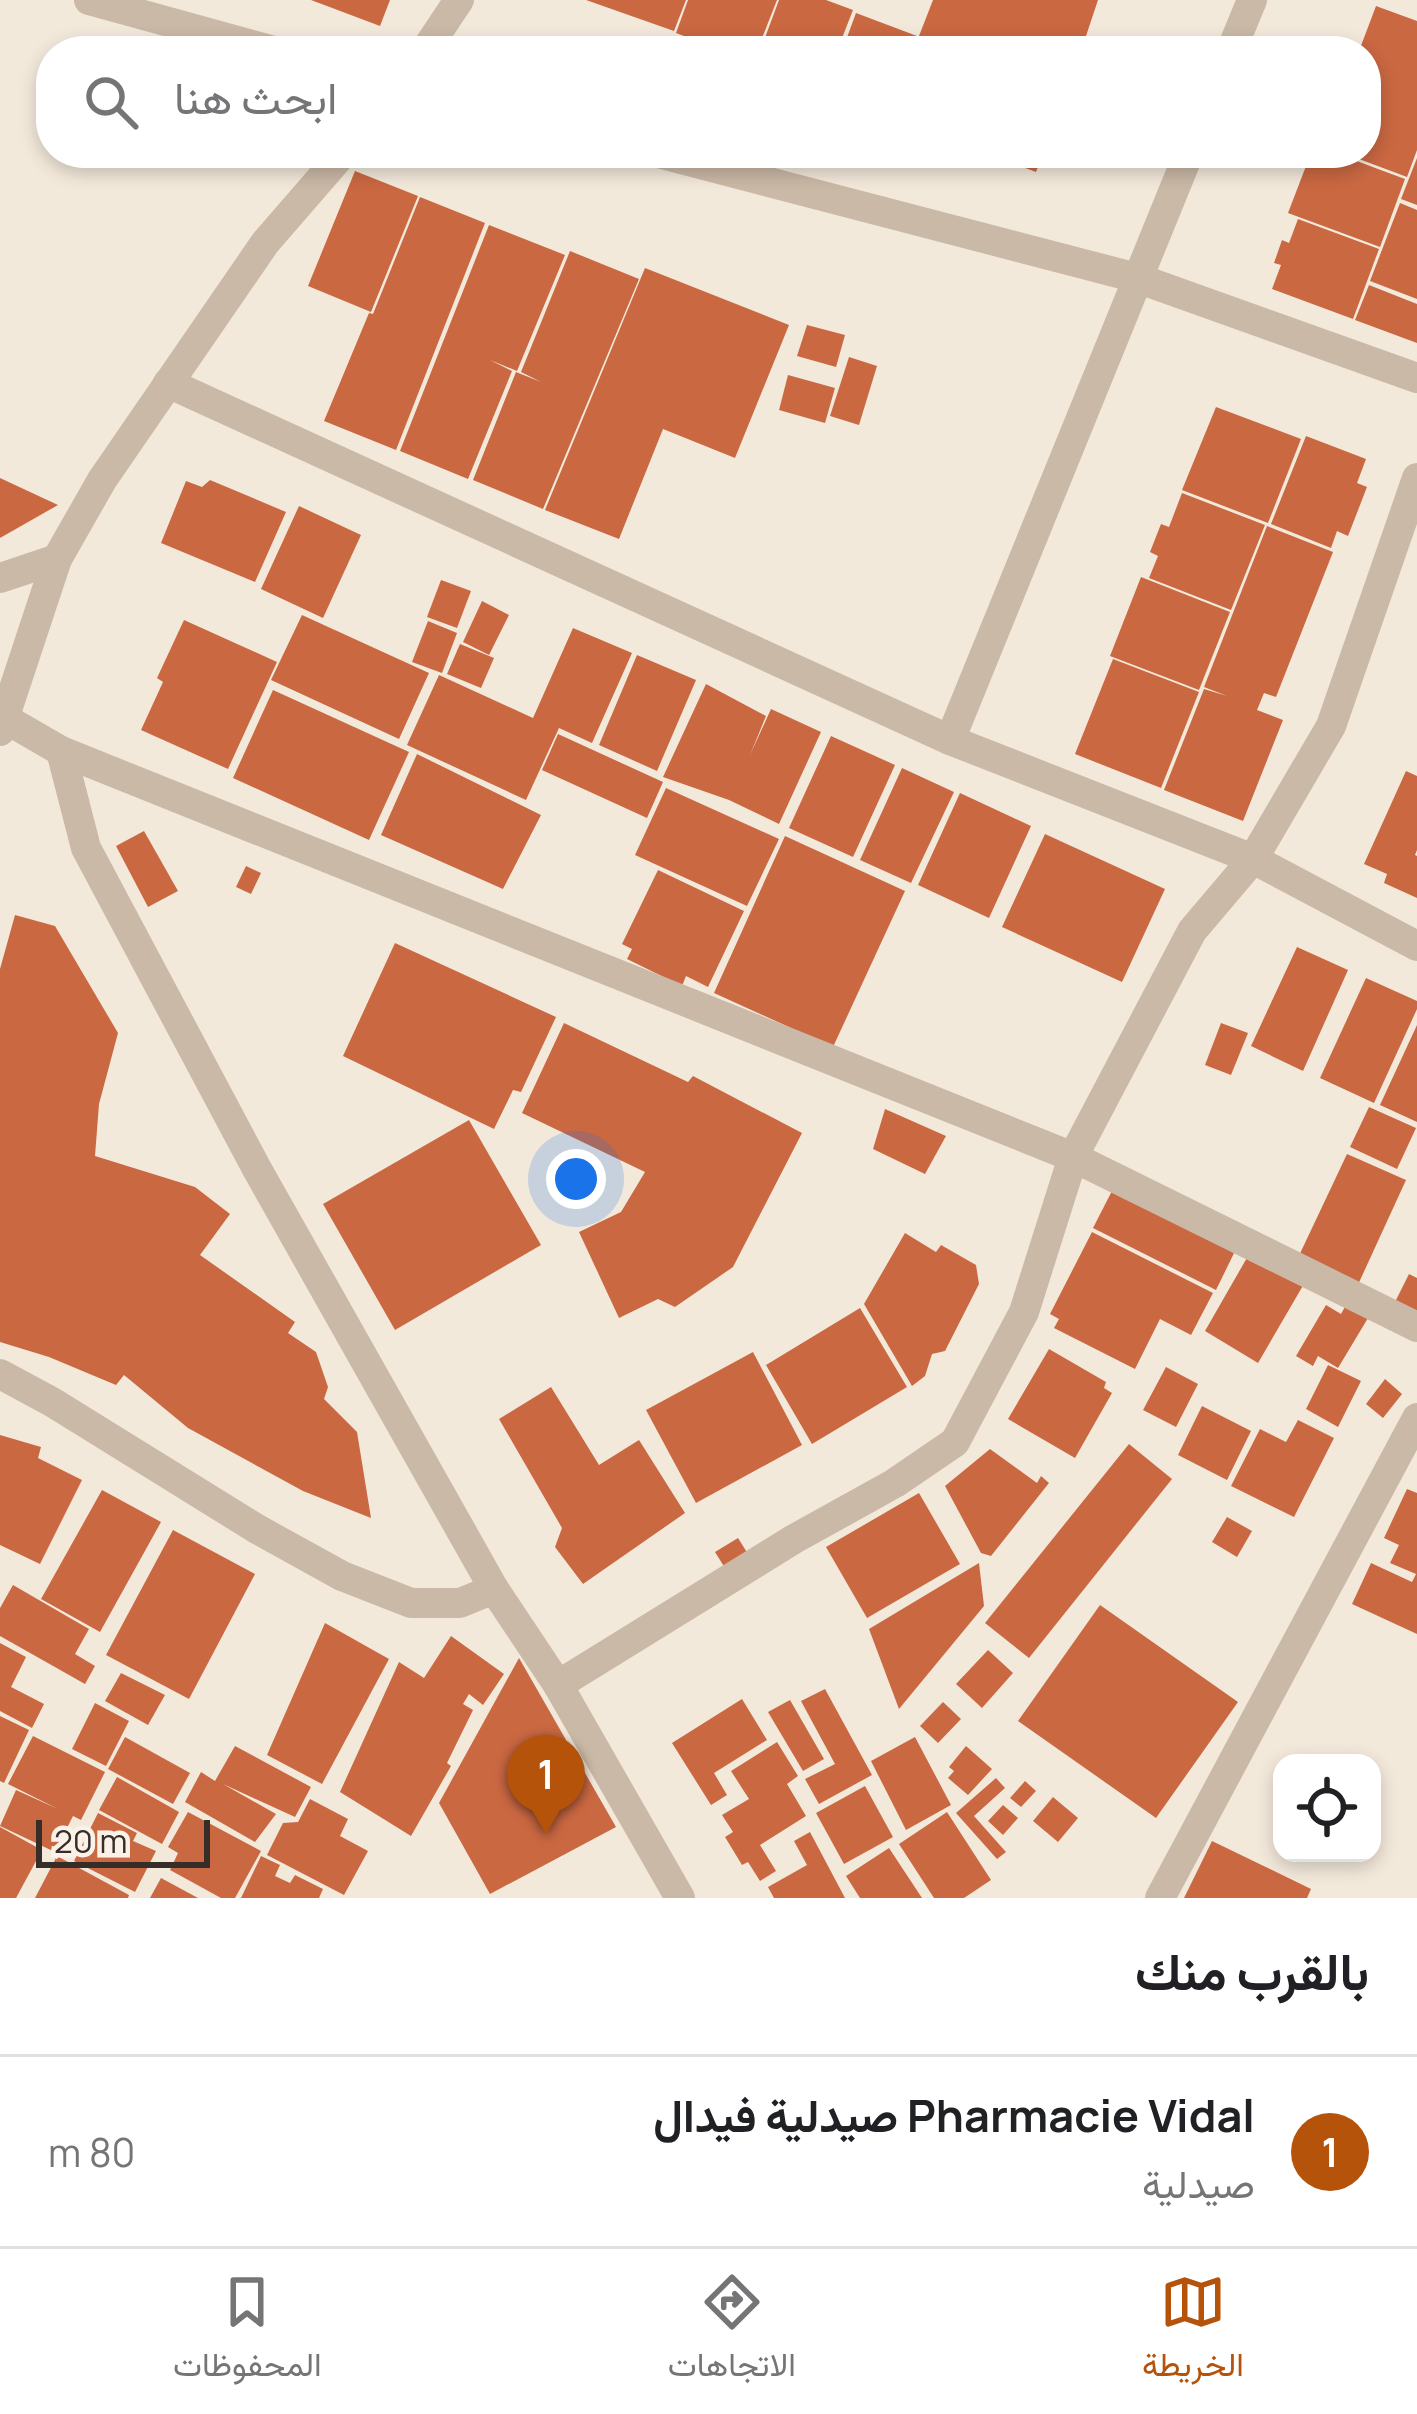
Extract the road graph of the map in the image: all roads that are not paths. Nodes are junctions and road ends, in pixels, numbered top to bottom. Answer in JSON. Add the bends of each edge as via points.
{"nodes":[{"id":1,"x":89,"y":0,"type":"edge"},
{"id":2,"x":459,"y":0,"type":"edge"},
{"id":3,"x":1252,"y":0,"type":"edge"},
{"id":4,"x":220,"y":36,"type":"edge"},
{"id":5,"x":434,"y":36,"type":"edge"},
{"id":6,"x":1237,"y":36,"type":"edge"},
{"id":7,"x":330,"y":168,"type":"edge"},
{"id":8,"x":715,"y":168,"type":"edge"},
{"id":9,"x":1183,"y":168,"type":"edge"},
{"id":10,"x":1137,"y":278,"type":"junction"},
{"id":11,"x":1417,"y":378,"type":"edge"},
{"id":12,"x":168,"y":383,"type":"junction"},
{"id":13,"x":1417,"y":478,"type":"edge"},
{"id":14,"x":57,"y":559,"type":"junction"},
{"id":15,"x":0,"y":578,"type":"edge"},
{"id":16,"x":2,"y":725,"type":"edge"},
{"id":17,"x":950,"y":740,"type":"junction"},
{"id":18,"x":61,"y":751,"type":"junction"},
{"id":19,"x":1253,"y":859,"type":"junction"},
{"id":20,"x":1417,"y":946,"type":"edge"},
{"id":21,"x":1072,"y":1157,"type":"junction"},
{"id":22,"x":1417,"y":1327,"type":"edge"},
{"id":23,"x":0,"y":1374,"type":"edge"},
{"id":24,"x":1417,"y":1418,"type":"edge"},
{"id":25,"x":494,"y":1589,"type":"junction"},
{"id":26,"x":559,"y":1684,"type":"junction"},
{"id":27,"x":680,"y":1898,"type":"edge"},
{"id":28,"x":1160,"y":1898,"type":"edge"}],
"edges":[{"from":1,"to":4,"type":"street"},
{"from":2,"to":5,"type":"street"},
{"from":3,"to":6,"type":"street"},
{"from":7,"to":12,"type":"street","via":[[265,242]]},
{"from":8,"to":10,"type":"street"},
{"from":9,"to":10,"type":"street"},
{"from":10,"to":11,"type":"street"},
{"from":10,"to":17,"type":"street"},
{"from":12,"to":14,"type":"street"},
{"from":12,"to":17,"type":"street"},
{"from":13,"to":19,"type":"street","via":[[1330,726]]},
{"from":14,"to":15,"type":"street"},
{"from":14,"to":16,"type":"street"},
{"from":16,"to":18,"type":"street"},
{"from":17,"to":19,"type":"street"},
{"from":18,"to":21,"type":"street"},
{"from":18,"to":25,"type":"street","via":[[86,848]]},
{"from":19,"to":20,"type":"street"},
{"from":19,"to":21,"type":"street","via":[[1192,931]]},
{"from":21,"to":22,"type":"street"},
{"from":21,"to":26,"type":"street","via":[[1024,1312],[955,1442]]},
{"from":23,"to":25,"type":"street","via":[[341,1576],[411,1603],[460,1603]]},
{"from":24,"to":28,"type":"street"},
{"from":25,"to":26,"type":"street"},
{"from":26,"to":27,"type":"street"}]}
